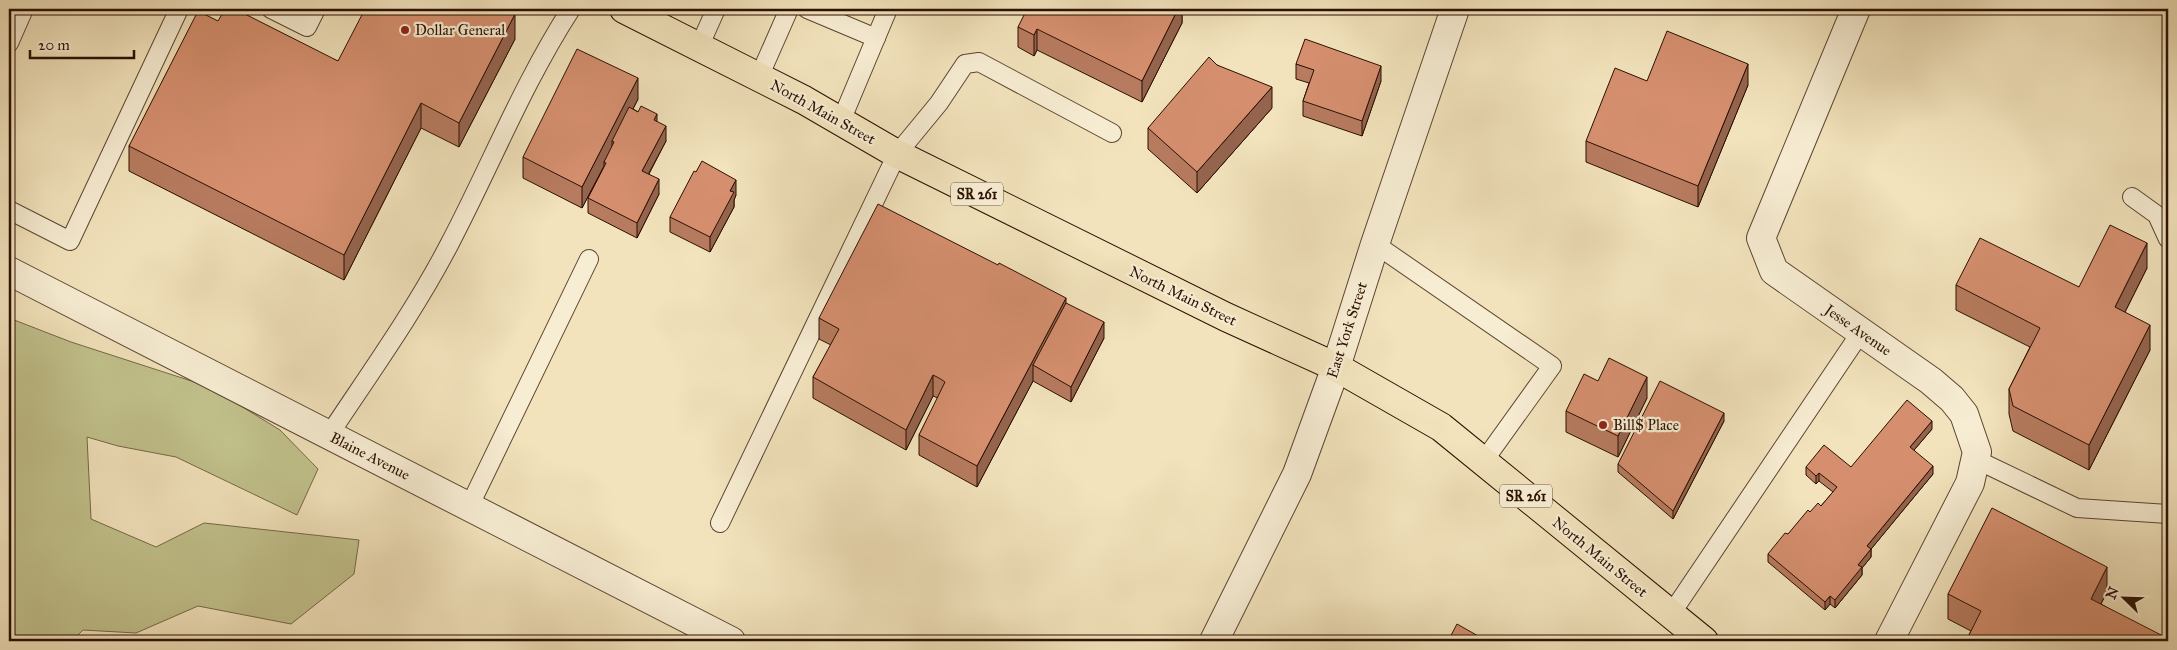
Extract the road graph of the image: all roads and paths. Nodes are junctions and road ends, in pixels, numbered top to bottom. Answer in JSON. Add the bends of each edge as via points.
{"nodes":[{"id":1,"x":24,"y":9,"type":"edge"},
{"id":2,"x":179,"y":9,"type":"edge"},
{"id":3,"x":271,"y":9,"type":"edge"},
{"id":4,"x":316,"y":9,"type":"edge"},
{"id":5,"x":571,"y":9,"type":"edge"},
{"id":6,"x":624,"y":9,"type":"edge"},
{"id":7,"x":716,"y":9,"type":"edge"},
{"id":8,"x":789,"y":9,"type":"edge"},
{"id":9,"x":807,"y":9,"type":"edge"},
{"id":10,"x":888,"y":9,"type":"edge"},
{"id":11,"x":1455,"y":9,"type":"edge"},
{"id":12,"x":1856,"y":9,"type":"edge"},
{"id":13,"x":876,"y":38,"type":"junction"},
{"id":14,"x":9,"y":43,"type":"edge"},
{"id":15,"x":699,"y":47,"type":"junction"},
{"id":16,"x":759,"y":77,"type":"junction"},
{"id":17,"x":841,"y":122,"type":"junction"},
{"id":18,"x":1112,"y":133,"type":"dead end"},
{"id":19,"x":898,"y":154,"type":"junction"},
{"id":20,"x":2132,"y":197,"type":"dead end"},
{"id":21,"x":9,"y":210,"type":"edge"},
{"id":22,"x":2168,"y":239,"type":"edge"},
{"id":23,"x":1374,"y":244,"type":"junction"},
{"id":24,"x":589,"y":259,"type":"dead end"},
{"id":25,"x":9,"y":271,"type":"edge"},
{"id":26,"x":1862,"y":332,"type":"junction"},
{"id":27,"x":1336,"y":367,"type":"junction"},
{"id":28,"x":329,"y":435,"type":"junction"},
{"id":29,"x":1975,"y":459,"type":"junction"},
{"id":30,"x":1483,"y":462,"type":"junction"},
{"id":31,"x":469,"y":507,"type":"junction"},
{"id":32,"x":2168,"y":514,"type":"edge"},
{"id":33,"x":720,"y":523,"type":"dead end"},
{"id":34,"x":1671,"y":614,"type":"junction"},
{"id":35,"x":731,"y":641,"type":"edge"},
{"id":36,"x":1214,"y":641,"type":"edge"},
{"id":37,"x":1704,"y":641,"type":"edge"},
{"id":38,"x":1888,"y":641,"type":"edge"}],
"edges":[{"from":1,"to":14,"type":"lane"},
{"from":2,"to":21,"type":"lane","via":[[70,241]]},
{"from":3,"to":4,"type":"lane","via":[[307,27]]},
{"from":5,"to":28,"type":"lane","via":[[548,45],[448,247],[403,324]]},
{"from":6,"to":15,"type":"main road","name":"North Main Street","number":"SR 261"},
{"from":7,"to":15,"type":"lane"},
{"from":8,"to":16,"type":"lane"},
{"from":9,"to":13,"type":"lane"},
{"from":10,"to":13,"type":"lane"},
{"from":11,"to":23,"type":"street","name":"East York Street"},
{"from":12,"to":26,"type":"street","name":"Jesse Avenue","via":[[1761,238],[1774,271]]},
{"from":13,"to":17,"type":"lane"},
{"from":15,"to":16,"type":"main road","name":"North Main Street","number":"SR 261"},
{"from":16,"to":17,"type":"main road","name":"North Main Street","number":"SR 261"},
{"from":17,"to":19,"type":"main road","name":"North Main Street","number":"SR 261"},
{"from":18,"to":19,"type":"lane","via":[[978,62],[964,64],[939,103]]},
{"from":19,"to":27,"type":"main road","name":"North Main Street","number":"SR 261","via":[[1226,317]]},
{"from":19,"to":33,"type":"lane"},
{"from":20,"to":22,"type":"lane","via":[[2157,215]]},
{"from":23,"to":27,"type":"street","name":"East York Street"},
{"from":23,"to":30,"type":"lane","via":[[1552,366]]},
{"from":24,"to":31,"type":"lane"},
{"from":25,"to":28,"type":"street","name":"Blaine Avenue"},
{"from":26,"to":29,"type":"street","name":"Jesse Avenue","via":[[1952,399],[1964,414],[1977,452]]},
{"from":26,"to":34,"type":"lane"},
{"from":27,"to":30,"type":"main road","name":"North Main Street","number":"SR 261","via":[[1441,427]]},
{"from":27,"to":36,"type":"street","name":"East York Street","via":[[1297,474]]},
{"from":28,"to":31,"type":"street","name":"Blaine Avenue"},
{"from":29,"to":32,"type":"lane","via":[[2077,508]]},
{"from":29,"to":38,"type":"street","name":"Jesse Avenue","via":[[1970,483]]},
{"from":30,"to":34,"type":"main road","name":"North Main Street","number":"SR 261"},
{"from":31,"to":35,"type":"street","name":"Blaine Avenue"},
{"from":34,"to":37,"type":"main road","name":"North Main Street","number":"SR 261"}]}
